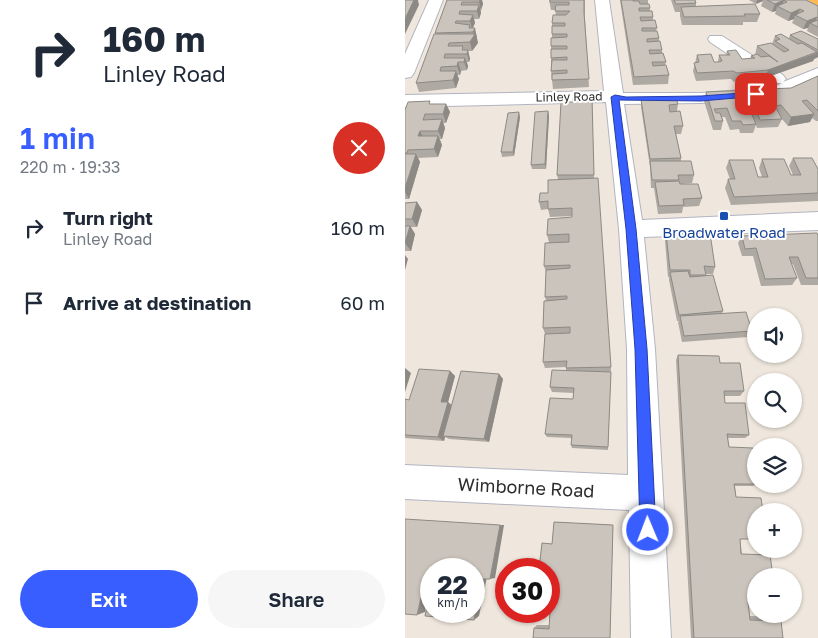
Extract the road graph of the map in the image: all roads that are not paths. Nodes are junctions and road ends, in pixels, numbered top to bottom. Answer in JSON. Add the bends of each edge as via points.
{"nodes":[{"id":1,"x":436,"y":0,"type":"edge"},
{"id":2,"x":602,"y":0,"type":"edge"},
{"id":3,"x":716,"y":39,"type":"dead end"},
{"id":4,"x":405,"y":73,"type":"edge"},
{"id":5,"x":818,"y":73,"type":"edge"},
{"id":6,"x":789,"y":87,"type":"junction"},
{"id":7,"x":615,"y":97,"type":"junction"},
{"id":8,"x":405,"y":101,"type":"edge"},
{"id":9,"x":818,"y":221,"type":"edge"},
{"id":10,"x":631,"y":229,"type":"junction"},
{"id":11,"x":405,"y":482,"type":"edge"},
{"id":12,"x":647,"y":493,"type":"junction"},
{"id":13,"x":651,"y":638,"type":"edge"}],
"edges":[{"from":1,"to":4,"type":"street"},
{"from":2,"to":7,"type":"street"},
{"from":3,"to":6,"type":"street"},
{"from":5,"to":6,"type":"street","name":"Linley Road"},
{"from":6,"to":7,"type":"street","name":"Linley Road","via":[[775,93],[701,98]]},
{"from":7,"to":8,"type":"street","name":"Linley Road"},
{"from":7,"to":10,"type":"street"},
{"from":9,"to":10,"type":"street"},
{"from":10,"to":12,"type":"street","via":[[641,349]]},
{"from":11,"to":12,"type":"street","name":"Wimborne Road"},
{"from":12,"to":13,"type":"street"}]}
